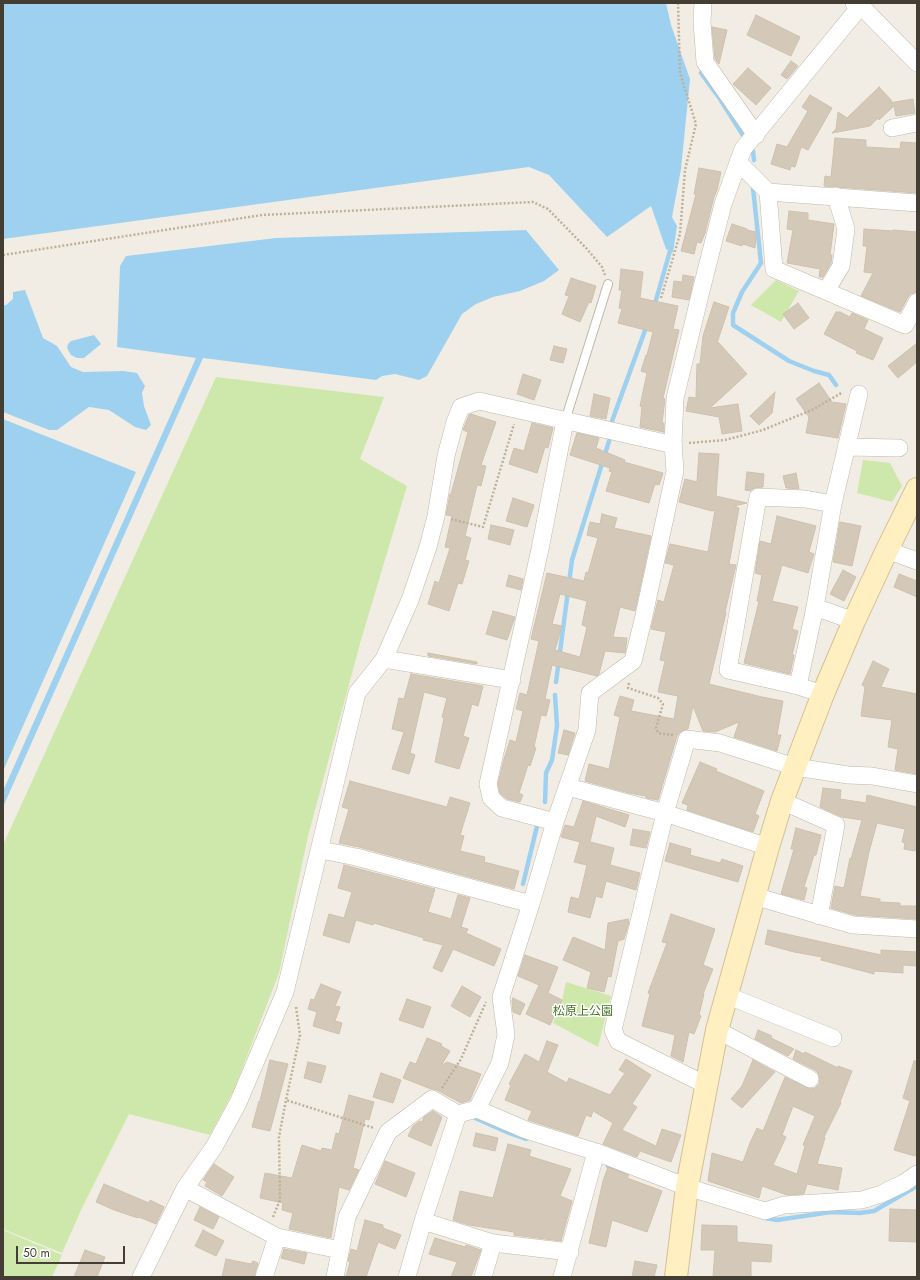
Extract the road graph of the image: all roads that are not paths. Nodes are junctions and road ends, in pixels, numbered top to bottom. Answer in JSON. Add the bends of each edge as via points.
{"nodes":[{"id":1,"x":703,"y":3,"type":"edge"},
{"id":2,"x":859,"y":4,"type":"edge"},
{"id":3,"x":917,"y":63,"type":"edge"},
{"id":4,"x":917,"y":122,"type":"edge"},
{"id":5,"x":892,"y":128,"type":"dead end"},
{"id":6,"x":756,"y":135,"type":"junction"},
{"id":7,"x":738,"y":162,"type":"junction"},
{"id":8,"x":768,"y":192,"type":"junction"},
{"id":9,"x":836,"y":196,"type":"junction"},
{"id":10,"x":917,"y":203,"type":"edge"},
{"id":11,"x":608,"y":284,"type":"road end"},
{"id":12,"x":826,"y":291,"type":"junction"},
{"id":13,"x":917,"y":302,"type":"edge"},
{"id":14,"x":859,"y":394,"type":"road end"},
{"id":15,"x":565,"y":421,"type":"junction"},
{"id":16,"x":673,"y":445,"type":"junction"},
{"id":17,"x":846,"y":447,"type":"junction"},
{"id":18,"x":899,"y":448,"type":"dead end"},
{"id":19,"x":917,"y":489,"type":"edge"},
{"id":20,"x":833,"y":504,"type":"junction"},
{"id":21,"x":886,"y":550,"type":"junction"},
{"id":22,"x":917,"y":560,"type":"edge"},
{"id":23,"x":815,"y":607,"type":"junction"},
{"id":24,"x":854,"y":620,"type":"junction"},
{"id":25,"x":384,"y":659,"type":"junction"},
{"id":26,"x":512,"y":680,"type":"junction"},
{"id":27,"x":798,"y":686,"type":"junction"},
{"id":28,"x":823,"y":694,"type":"junction"},
{"id":29,"x":795,"y":767,"type":"junction"},
{"id":30,"x":917,"y":784,"type":"edge"},
{"id":31,"x":568,"y":787,"type":"junction"},
{"id":32,"x":782,"y":801,"type":"junction"},
{"id":33,"x":665,"y":813,"type":"junction"},
{"id":34,"x":555,"y":822,"type":"junction"},
{"id":35,"x":768,"y":847,"type":"junction"},
{"id":36,"x":320,"y":850,"type":"junction"},
{"id":37,"x":754,"y":896,"type":"junction"},
{"id":38,"x":531,"y":904,"type":"junction"},
{"id":39,"x":819,"y":916,"type":"junction"},
{"id":40,"x":917,"y":929,"type":"edge"},
{"id":41,"x":726,"y":995,"type":"junction"},
{"id":42,"x":717,"y":1030,"type":"junction"},
{"id":43,"x":834,"y":1038,"type":"dead end"},
{"id":44,"x":810,"y":1079,"type":"dead end"},
{"id":45,"x":706,"y":1085,"type":"junction"},
{"id":46,"x":477,"y":1109,"type":"junction"},
{"id":47,"x":458,"y":1114,"type":"junction"},
{"id":48,"x":596,"y":1152,"type":"junction"},
{"id":49,"x":917,"y":1174,"type":"edge"},
{"id":50,"x":687,"y":1187,"type":"junction"},
{"id":51,"x":184,"y":1188,"type":"junction"},
{"id":52,"x":423,"y":1221,"type":"junction"},
{"id":53,"x":272,"y":1234,"type":"junction"},
{"id":54,"x":492,"y":1243,"type":"junction"},
{"id":55,"x":340,"y":1250,"type":"junction"},
{"id":56,"x":570,"y":1252,"type":"junction"},
{"id":57,"x":141,"y":1277,"type":"edge"},
{"id":58,"x":264,"y":1277,"type":"edge"},
{"id":59,"x":335,"y":1277,"type":"edge"},
{"id":60,"x":407,"y":1277,"type":"edge"},
{"id":61,"x":483,"y":1277,"type":"edge"},
{"id":62,"x":562,"y":1277,"type":"edge"},
{"id":63,"x":676,"y":1277,"type":"edge"}],
"edges":[{"from":1,"to":6,"type":"street","via":[[705,62]]},
{"from":2,"to":3,"type":"street"},
{"from":2,"to":6,"type":"street"},
{"from":4,"to":5,"type":"street"},
{"from":6,"to":7,"type":"street","via":[[743,149]]},
{"from":7,"to":8,"type":"street"},
{"from":7,"to":16,"type":"street","via":[[723,204],[675,398]]},
{"from":8,"to":9,"type":"street"},
{"from":8,"to":12,"type":"street","via":[[774,269]]},
{"from":9,"to":10,"type":"street"},
{"from":9,"to":12,"type":"street","via":[[846,229],[841,266]]},
{"from":11,"to":15,"type":"lane"},
{"from":12,"to":13,"type":"street","via":[[904,325]]},
{"from":14,"to":17,"type":"street"},
{"from":15,"to":16,"type":"street"},
{"from":15,"to":25,"type":"street","via":[[478,401],[461,407],[446,456],[428,547],[410,600]]},
{"from":15,"to":26,"type":"street"},
{"from":16,"to":31,"type":"street","via":[[675,471],[633,661],[590,693],[587,730]]},
{"from":17,"to":18,"type":"street"},
{"from":17,"to":20,"type":"street"},
{"from":19,"to":21,"type":"street"},
{"from":20,"to":23,"type":"street"},
{"from":20,"to":27,"type":"street","via":[[805,499],[758,497],[728,670]]},
{"from":21,"to":22,"type":"street"},
{"from":21,"to":24,"type":"street"},
{"from":23,"to":24,"type":"street"},
{"from":23,"to":27,"type":"street"},
{"from":24,"to":28,"type":"street"},
{"from":25,"to":26,"type":"street"},
{"from":25,"to":36,"type":"street","via":[[357,693]]},
{"from":26,"to":34,"type":"street","via":[[488,784],[491,798],[502,808]]},
{"from":27,"to":28,"type":"street"},
{"from":28,"to":29,"type":"street"},
{"from":29,"to":30,"type":"street"},
{"from":29,"to":32,"type":"street"},
{"from":29,"to":33,"type":"street","via":[[720,744],[688,739]]},
{"from":31,"to":33,"type":"street"},
{"from":31,"to":34,"type":"street"},
{"from":32,"to":35,"type":"street"},
{"from":32,"to":39,"type":"street","via":[[836,825]]},
{"from":33,"to":35,"type":"street"},
{"from":33,"to":45,"type":"street","via":[[614,1030],[618,1041]]},
{"from":34,"to":38,"type":"street"},
{"from":35,"to":37,"type":"street"},
{"from":36,"to":38,"type":"street","via":[[356,857]]},
{"from":36,"to":51,"type":"street","via":[[285,992],[238,1103],[214,1147]]},
{"from":37,"to":39,"type":"street"},
{"from":37,"to":41,"type":"street"},
{"from":38,"to":46,"type":"street","via":[[501,997],[506,1035],[500,1063]]},
{"from":39,"to":40,"type":"street","via":[[853,925]]},
{"from":41,"to":42,"type":"street"},
{"from":41,"to":43,"type":"street"},
{"from":42,"to":44,"type":"street"},
{"from":42,"to":45,"type":"street"},
{"from":45,"to":50,"type":"street"},
{"from":46,"to":47,"type":"street"},
{"from":46,"to":48,"type":"street","via":[[526,1130]]},
{"from":47,"to":52,"type":"street"},
{"from":47,"to":55,"type":"street","via":[[432,1099],[388,1132],[347,1217]]},
{"from":48,"to":50,"type":"street"},
{"from":48,"to":56,"type":"street"},
{"from":49,"to":50,"type":"street","via":[[862,1200],[784,1206],[765,1211]]},
{"from":50,"to":63,"type":"street"},
{"from":51,"to":53,"type":"street"},
{"from":51,"to":57,"type":"street"},
{"from":52,"to":54,"type":"street"},
{"from":52,"to":60,"type":"street"},
{"from":53,"to":55,"type":"street"},
{"from":53,"to":58,"type":"street"},
{"from":54,"to":56,"type":"street"},
{"from":54,"to":61,"type":"street"},
{"from":55,"to":59,"type":"street"},
{"from":56,"to":62,"type":"street"}]}
